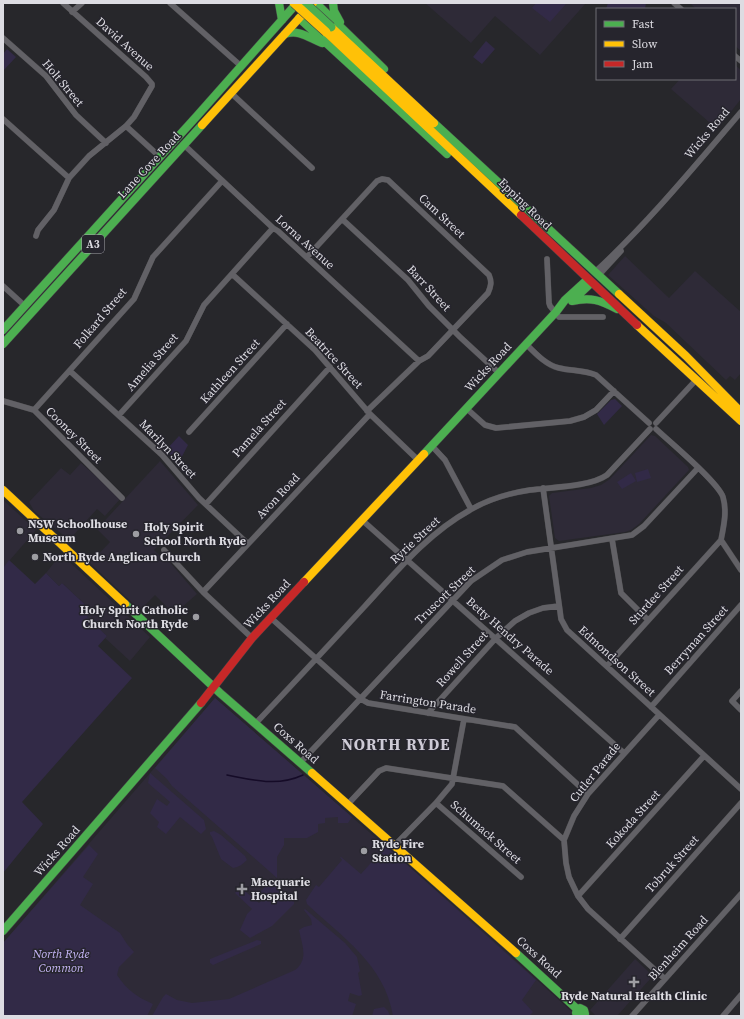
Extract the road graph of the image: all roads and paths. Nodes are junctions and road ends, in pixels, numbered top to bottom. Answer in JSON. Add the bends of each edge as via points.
{"nodes":[{"id":1,"x":63,"y":3,"type":"edge"},
{"id":2,"x":82,"y":3,"type":"edge"},
{"id":3,"x":170,"y":3,"type":"edge"},
{"id":4,"x":281,"y":3,"type":"edge"},
{"id":5,"x":304,"y":3,"type":"edge"},
{"id":6,"x":313,"y":3,"type":"edge"},
{"id":7,"x":316,"y":3,"type":"edge"},
{"id":8,"x":333,"y":3,"type":"edge"},
{"id":9,"x":294,"y":5,"type":"edge"},
{"id":10,"x":72,"y":12,"type":"junction"},
{"id":11,"x":299,"y":18,"type":"junction"},
{"id":12,"x":282,"y":20,"type":"junction"},
{"id":13,"x":330,"y":26,"type":"junction"},
{"id":14,"x":343,"y":28,"type":"junction"},
{"id":15,"x":316,"y":33,"type":"junction"},
{"id":16,"x":285,"y":34,"type":"junction"},
{"id":17,"x":3,"y":38,"type":"edge"},
{"id":18,"x":329,"y":45,"type":"junction"},
{"id":19,"x":241,"y":66,"type":"junction"},
{"id":20,"x":232,"y":93,"type":"junction"},
{"id":21,"x":741,"y":112,"type":"edge"},
{"id":22,"x":3,"y":119,"type":"edge"},
{"id":23,"x":126,"y":126,"type":"junction"},
{"id":24,"x":177,"y":139,"type":"junction"},
{"id":25,"x":106,"y":143,"type":"junction"},
{"id":26,"x":184,"y":145,"type":"junction"},
{"id":27,"x":160,"y":157,"type":"junction"},
{"id":28,"x":312,"y":168,"type":"dead end"},
{"id":29,"x":482,"y":169,"type":"junction"},
{"id":30,"x":69,"y":178,"type":"junction"},
{"id":31,"x":222,"y":181,"type":"junction"},
{"id":32,"x":507,"y":202,"type":"junction"},
{"id":33,"x":342,"y":219,"type":"junction"},
{"id":34,"x":273,"y":228,"type":"junction"},
{"id":35,"x":36,"y":236,"type":"dead end"},
{"id":36,"x":307,"y":258,"type":"junction"},
{"id":37,"x":547,"y":259,"type":"dead end"},
{"id":38,"x":232,"y":274,"type":"junction"},
{"id":39,"x":597,"y":274,"type":"junction"},
{"id":40,"x":489,"y":275,"type":"joint"},
{"id":41,"x":590,"y":281,"type":"junction"},
{"id":42,"x":3,"y":286,"type":"edge"},
{"id":43,"x":572,"y":301,"type":"junction"},
{"id":44,"x":25,"y":306,"type":"junction"},
{"id":45,"x":559,"y":308,"type":"junction"},
{"id":46,"x":622,"y":312,"type":"junction"},
{"id":47,"x":603,"y":317,"type":"dead end"},
{"id":48,"x":287,"y":324,"type":"junction"},
{"id":49,"x":3,"y":330,"type":"edge"},
{"id":50,"x":453,"y":330,"type":"junction"},
{"id":51,"x":3,"y":344,"type":"edge"},
{"id":52,"x":526,"y":344,"type":"junction"},
{"id":53,"x":419,"y":361,"type":"junction"},
{"id":54,"x":330,"y":367,"type":"junction"},
{"id":55,"x":70,"y":370,"type":"junction"},
{"id":56,"x":499,"y":373,"type":"junction"},
{"id":57,"x":696,"y":380,"type":"junction"},
{"id":58,"x":614,"y":391,"type":"junction"},
{"id":59,"x":3,"y":401,"type":"edge"},
{"id":60,"x":739,"y":407,"type":"edge"},
{"id":61,"x":466,"y":408,"type":"junction"},
{"id":62,"x":34,"y":410,"type":"junction"},
{"id":63,"x":368,"y":413,"type":"junction"},
{"id":64,"x":119,"y":415,"type":"junction"},
{"id":65,"x":741,"y":421,"type":"edge"},
{"id":66,"x":653,"y":426,"type":"junction"},
{"id":67,"x":189,"y":432,"type":"dead end"},
{"id":68,"x":431,"y":446,"type":"junction"},
{"id":69,"x":418,"y":460,"type":"junction"},
{"id":70,"x":698,"y":468,"type":"junction"},
{"id":71,"x":543,"y":488,"type":"junction"},
{"id":72,"x":3,"y":490,"type":"edge"},
{"id":73,"x":122,"y":498,"type":"dead end"},
{"id":74,"x":206,"y":504,"type":"junction"},
{"id":75,"x":471,"y":509,"type":"junction"},
{"id":76,"x":362,"y":520,"type":"junction"},
{"id":77,"x":612,"y":539,"type":"junction"},
{"id":78,"x":721,"y":540,"type":"junction"},
{"id":79,"x":248,"y":544,"type":"junction"},
{"id":80,"x":551,"y":547,"type":"junction"},
{"id":81,"x":164,"y":550,"type":"dead end"},
{"id":82,"x":408,"y":560,"type":"junction"},
{"id":83,"x":741,"y":570,"type":"edge"},
{"id":84,"x":203,"y":592,"type":"junction"},
{"id":85,"x":452,"y":600,"type":"junction"},
{"id":86,"x":741,"y":605,"type":"edge"},
{"id":87,"x":559,"y":606,"type":"junction"},
{"id":88,"x":271,"y":618,"type":"junction"},
{"id":89,"x":648,"y":620,"type":"junction"},
{"id":90,"x":252,"y":638,"type":"junction"},
{"id":91,"x":496,"y":638,"type":"junction"},
{"id":92,"x":316,"y":660,"type":"junction"},
{"id":93,"x":607,"y":666,"type":"junction"},
{"id":94,"x":215,"y":687,"type":"junction"},
{"id":95,"x":741,"y":691,"type":"edge"},
{"id":96,"x":360,"y":699,"type":"junction"},
{"id":97,"x":651,"y":706,"type":"junction"},
{"id":98,"x":741,"y":710,"type":"edge"},
{"id":99,"x":428,"y":713,"type":"junction"},
{"id":100,"x":659,"y":715,"type":"junction"},
{"id":101,"x":464,"y":719,"type":"junction"},
{"id":102,"x":255,"y":724,"type":"junction"},
{"id":103,"x":624,"y":753,"type":"junction"},
{"id":104,"x":704,"y":756,"type":"junction"},
{"id":105,"x":300,"y":763,"type":"junction"},
{"id":106,"x":454,"y":778,"type":"junction"},
{"id":107,"x":741,"y":789,"type":"edge"},
{"id":108,"x":588,"y":794,"type":"junction"},
{"id":109,"x":436,"y":803,"type":"junction"},
{"id":110,"x":741,"y":803,"type":"edge"},
{"id":111,"x":348,"y":804,"type":"junction"},
{"id":112,"x":564,"y":840,"type":"junction"},
{"id":113,"x":395,"y":845,"type":"junction"},
{"id":114,"x":521,"y":877,"type":"dead end"},
{"id":115,"x":741,"y":894,"type":"edge"},
{"id":116,"x":578,"y":896,"type":"junction"},
{"id":117,"x":3,"y":932,"type":"edge"},
{"id":118,"x":620,"y":939,"type":"junction"},
{"id":119,"x":665,"y":979,"type":"junction"},
{"id":120,"x":741,"y":995,"type":"edge"},
{"id":121,"x":582,"y":1014,"type":"edge"},
{"id":122,"x":632,"y":1016,"type":"edge"},
{"id":123,"x":723,"y":1016,"type":"edge"}],
"edges":[{"from":1,"to":10,"type":"street","name":"David Avenue"},
{"from":2,"to":10,"type":"street"},
{"from":3,"to":19,"type":"street"},
{"from":4,"to":9,"type":"main road"},
{"from":4,"to":12,"type":"main road"},
{"from":5,"to":13,"type":"main road","name":"Epping Road","bridge":true},
{"from":6,"to":11,"type":"main road","name":"Lane Cove Road","number":"A3"},
{"from":7,"to":13,"type":"main road"},
{"from":8,"to":14,"type":"main road","via":[[334,12]]},
{"from":9,"to":11,"type":"main road"},
{"from":9,"to":12,"type":"main road","name":"Lane Cove Road","number":"A3"},
{"from":9,"to":13,"type":"main road","name":"Epping Road","bridge":true},
{"from":10,"to":23,"type":"street","name":"David Avenue","via":[[152,84],[150,92]]},
{"from":11,"to":15,"type":"main road"},
{"from":11,"to":16,"type":"main road","name":"Lane Cove Road","number":"A3"},
{"from":12,"to":19,"type":"main road","name":"Lane Cove Road","number":"A3"},
{"from":13,"to":14,"type":"main road"},
{"from":13,"to":15,"type":"main road","via":[[325,16],[318,18],[313,23]]},
{"from":13,"to":29,"type":"main road","name":"Epping Road"},
{"from":13,"to":32,"type":"main road","name":"Epping Road"},
{"from":14,"to":29,"type":"main road","via":[[443,125]]},
{"from":15,"to":18,"type":"main road"},
{"from":16,"to":18,"type":"main road","via":[[291,31],[300,33]]},
{"from":16,"to":20,"type":"main road","name":"Lane Cove Road","number":"A3"},
{"from":17,"to":25,"type":"street","name":"Holt Street","via":[[46,76],[76,115]]},
{"from":18,"to":32,"type":"main road","via":[[466,172]]},
{"from":19,"to":24,"type":"main road","name":"Lane Cove Road","number":"A3"},
{"from":20,"to":26,"type":"main road","name":"Lane Cove Road","number":"A3"},
{"from":20,"to":28,"type":"street"},
{"from":21,"to":39,"type":"street","name":"Wicks Road","via":[[684,180]]},
{"from":22,"to":30,"type":"street"},
{"from":23,"to":25,"type":"street"},
{"from":23,"to":27,"type":"street"},
{"from":24,"to":26,"type":"street","name":"Lorna Avenue"},
{"from":24,"to":27,"type":"main road","name":"Lane Cove Road","number":"A3"},
{"from":25,"to":30,"type":"street","via":[[89,156]]},
{"from":26,"to":31,"type":"street","name":"Lorna Avenue"},
{"from":26,"to":51,"type":"main road","name":"Lane Cove Road","number":"A3"},
{"from":27,"to":44,"type":"main road","name":"Lane Cove Road","number":"A3"},
{"from":29,"to":39,"type":"main road","name":"Epping Road"},
{"from":30,"to":35,"type":"street","via":[[54,210]]},
{"from":31,"to":34,"type":"street","name":"Lorna Avenue"},
{"from":31,"to":55,"type":"street","name":"Folkard Street","via":[[153,257],[134,299]]},
{"from":32,"to":41,"type":"main road","name":"Epping Road"},
{"from":33,"to":36,"type":"street"},
{"from":33,"to":40,"type":"street","name":"Cam Street","via":[[377,181],[388,180]]},
{"from":33,"to":50,"type":"street","name":"Barr Street","via":[[408,280]]},
{"from":34,"to":36,"type":"street","name":"Lorna Avenue"},
{"from":34,"to":38,"type":"street","name":"Amelia Street"},
{"from":36,"to":53,"type":"street","name":"Lorna Avenue"},
{"from":37,"to":45,"type":"street","via":[[549,303],[550,306]]},
{"from":38,"to":48,"type":"street","name":"Beatrice Street"},
{"from":38,"to":64,"type":"street","name":"Amelia Street","via":[[204,305],[186,341]]},
{"from":39,"to":41,"type":"main road","name":"Wicks Road"},
{"from":39,"to":60,"type":"main road","name":"Epping Road"},
{"from":40,"to":50,"type":"street","name":"Avon Road","via":[[491,287],[488,293]]},
{"from":41,"to":43,"type":"main road","name":"Wicks Road"},
{"from":41,"to":45,"type":"main road","name":"Wicks Road","via":[[565,300]]},
{"from":41,"to":46,"type":"main road","name":"Epping Road"},
{"from":42,"to":44,"type":"street"},
{"from":43,"to":45,"type":"main road","name":"Wicks Road"},
{"from":43,"to":46,"type":"main road","via":[[594,299]]},
{"from":44,"to":49,"type":"main road","name":"Lane Cove Road","number":"A3"},
{"from":45,"to":47,"type":"street","via":[[559,317]]},
{"from":45,"to":52,"type":"main road","name":"Wicks Road"},
{"from":46,"to":57,"type":"main road","name":"Epping Road"},
{"from":48,"to":54,"type":"street","name":"Beatrice Street"},
{"from":48,"to":67,"type":"street","name":"Kathleen Street"},
{"from":50,"to":53,"type":"street","name":"Avon Road","via":[[428,356]]},
{"from":50,"to":56,"type":"street","name":"Barr Street"},
{"from":52,"to":56,"type":"main road","name":"Wicks Road"},
{"from":52,"to":58,"type":"street","via":[[548,364],[591,373]]},
{"from":53,"to":63,"type":"street","name":"Avon Road"},
{"from":54,"to":63,"type":"street","name":"Beatrice Street"},
{"from":54,"to":74,"type":"street","name":"Pamela Street"},
{"from":55,"to":62,"type":"street","name":"Folkard Street"},
{"from":55,"to":64,"type":"street","name":"Marilyn Street"},
{"from":56,"to":61,"type":"main road","name":"Wicks Road"},
{"from":57,"to":65,"type":"main road","name":"Epping Road"},
{"from":57,"to":66,"type":"street","name":"Ryrie Street"},
{"from":58,"to":61,"type":"street","via":[[596,410],[570,421],[496,428],[485,425]]},
{"from":58,"to":66,"type":"street"},
{"from":59,"to":62,"type":"street","name":"Cooney Street"},
{"from":61,"to":68,"type":"main road","name":"Wicks Road"},
{"from":62,"to":73,"type":"street","name":"Cooney Street"},
{"from":63,"to":69,"type":"street","name":"Beatrice Street"},
{"from":63,"to":79,"type":"street","name":"Avon Road"},
{"from":64,"to":74,"type":"street","name":"Marilyn Street","via":[[162,455]]},
{"from":66,"to":70,"type":"street"},
{"from":66,"to":71,"type":"street","name":"Ryrie Street","via":[[602,478],[591,482]]},
{"from":68,"to":69,"type":"main road","name":"Wicks Road"},
{"from":68,"to":75,"type":"street","via":[[445,460]]},
{"from":69,"to":76,"type":"main road","name":"Wicks Road"},
{"from":70,"to":77,"type":"street","name":"Truscott Street","via":[[640,530],[628,536]]},
{"from":70,"to":78,"type":"street","via":[[723,496],[726,516]]},
{"from":71,"to":75,"type":"street","name":"Ryrie Street","via":[[512,494]]},
{"from":71,"to":80,"type":"street","name":"Edmondson Street"},
{"from":72,"to":94,"type":"main road","name":"Coxs Road"},
{"from":74,"to":79,"type":"street","name":"Marilyn Street"},
{"from":75,"to":82,"type":"street","name":"Ryrie Street","via":[[436,533]]},
{"from":76,"to":82,"type":"street","name":"Betty Hendry Parade"},
{"from":76,"to":88,"type":"main road","name":"Wicks Road"},
{"from":77,"to":80,"type":"street","name":"Truscott Street"},
{"from":77,"to":89,"type":"street","via":[[621,593]]},
{"from":78,"to":83,"type":"street"},
{"from":78,"to":89,"type":"street","name":"Sturdee Street"},
{"from":79,"to":84,"type":"street","name":"Avon Road"},
{"from":80,"to":85,"type":"street","name":"Truscott Street","via":[[502,560],[470,581]]},
{"from":80,"to":87,"type":"street","name":"Edmondson Street"},
{"from":81,"to":84,"type":"street"},
{"from":82,"to":85,"type":"street","name":"Betty Hendry Parade"},
{"from":82,"to":92,"type":"street","name":"Ryrie Street"},
{"from":84,"to":90,"type":"street"},
{"from":85,"to":91,"type":"street","name":"Betty Hendry Parade"},
{"from":85,"to":96,"type":"street","name":"Truscott Street"},
{"from":86,"to":97,"type":"street","name":"Berryman Street"},
{"from":87,"to":91,"type":"street","name":"Rowell Street","via":[[529,613],[516,620]]},
{"from":87,"to":93,"type":"street","name":"Edmondson Street","via":[[561,619],[567,630]]},
{"from":88,"to":90,"type":"main road","name":"Wicks Road"},
{"from":88,"to":92,"type":"street","name":"Farrington Parade"},
{"from":89,"to":93,"type":"street","name":"Sturdee Street"},
{"from":90,"to":94,"type":"main road","name":"Wicks Road"},
{"from":91,"to":99,"type":"street","name":"Rowell Street"},
{"from":91,"to":103,"type":"street","name":"Betty Hendry Parade"},
{"from":92,"to":96,"type":"street","name":"Farrington Parade"},
{"from":92,"to":102,"type":"street","name":"Ryrie Street"},
{"from":93,"to":97,"type":"street","name":"Edmondson Street"},
{"from":94,"to":102,"type":"main road","name":"Coxs Road"},
{"from":94,"to":117,"type":"main road","name":"Wicks Road"},
{"from":95,"to":98,"type":"street","via":[[732,701]]},
{"from":96,"to":99,"type":"street","name":"Farrington Parade","via":[[368,703]]},
{"from":96,"to":105,"type":"street","name":"Truscott Street"},
{"from":97,"to":100,"type":"street","name":"Edmondson Street"},
{"from":99,"to":101,"type":"street","name":"Farrington Parade"},
{"from":100,"to":103,"type":"street","name":"Cutler Parade"},
{"from":100,"to":104,"type":"street","name":"Edmondson Street"},
{"from":101,"to":106,"type":"street"},
{"from":101,"to":108,"type":"street","name":"Farrington Parade","via":[[515,726]]},
{"from":102,"to":105,"type":"main road","name":"Coxs Road"},
{"from":103,"to":108,"type":"street","name":"Cutler Parade"},
{"from":104,"to":107,"type":"street","name":"Edmondson Street"},
{"from":104,"to":116,"type":"street","name":"Kokoda Street"},
{"from":105,"to":111,"type":"main road","name":"Coxs Road"},
{"from":106,"to":109,"type":"street"},
{"from":106,"to":111,"type":"street","via":[[391,768],[382,769]]},
{"from":106,"to":112,"type":"street","via":[[504,786]]},
{"from":108,"to":112,"type":"street","name":"Cutler Parade","via":[[574,816]]},
{"from":109,"to":113,"type":"street"},
{"from":109,"to":114,"type":"street","name":"Schumack Street"},
{"from":110,"to":118,"type":"street","name":"Tobruk Street"},
{"from":111,"to":113,"type":"main road","name":"Coxs Road"},
{"from":112,"to":116,"type":"street","via":[[569,877]]},
{"from":113,"to":121,"type":"main road","name":"Coxs Road"},
{"from":115,"to":119,"type":"street","name":"Blenheim Road"},
{"from":116,"to":118,"type":"street"},
{"from":118,"to":119,"type":"street"},
{"from":119,"to":122,"type":"street","name":"Blenheim Road"},
{"from":120,"to":123,"type":"street"}]}
